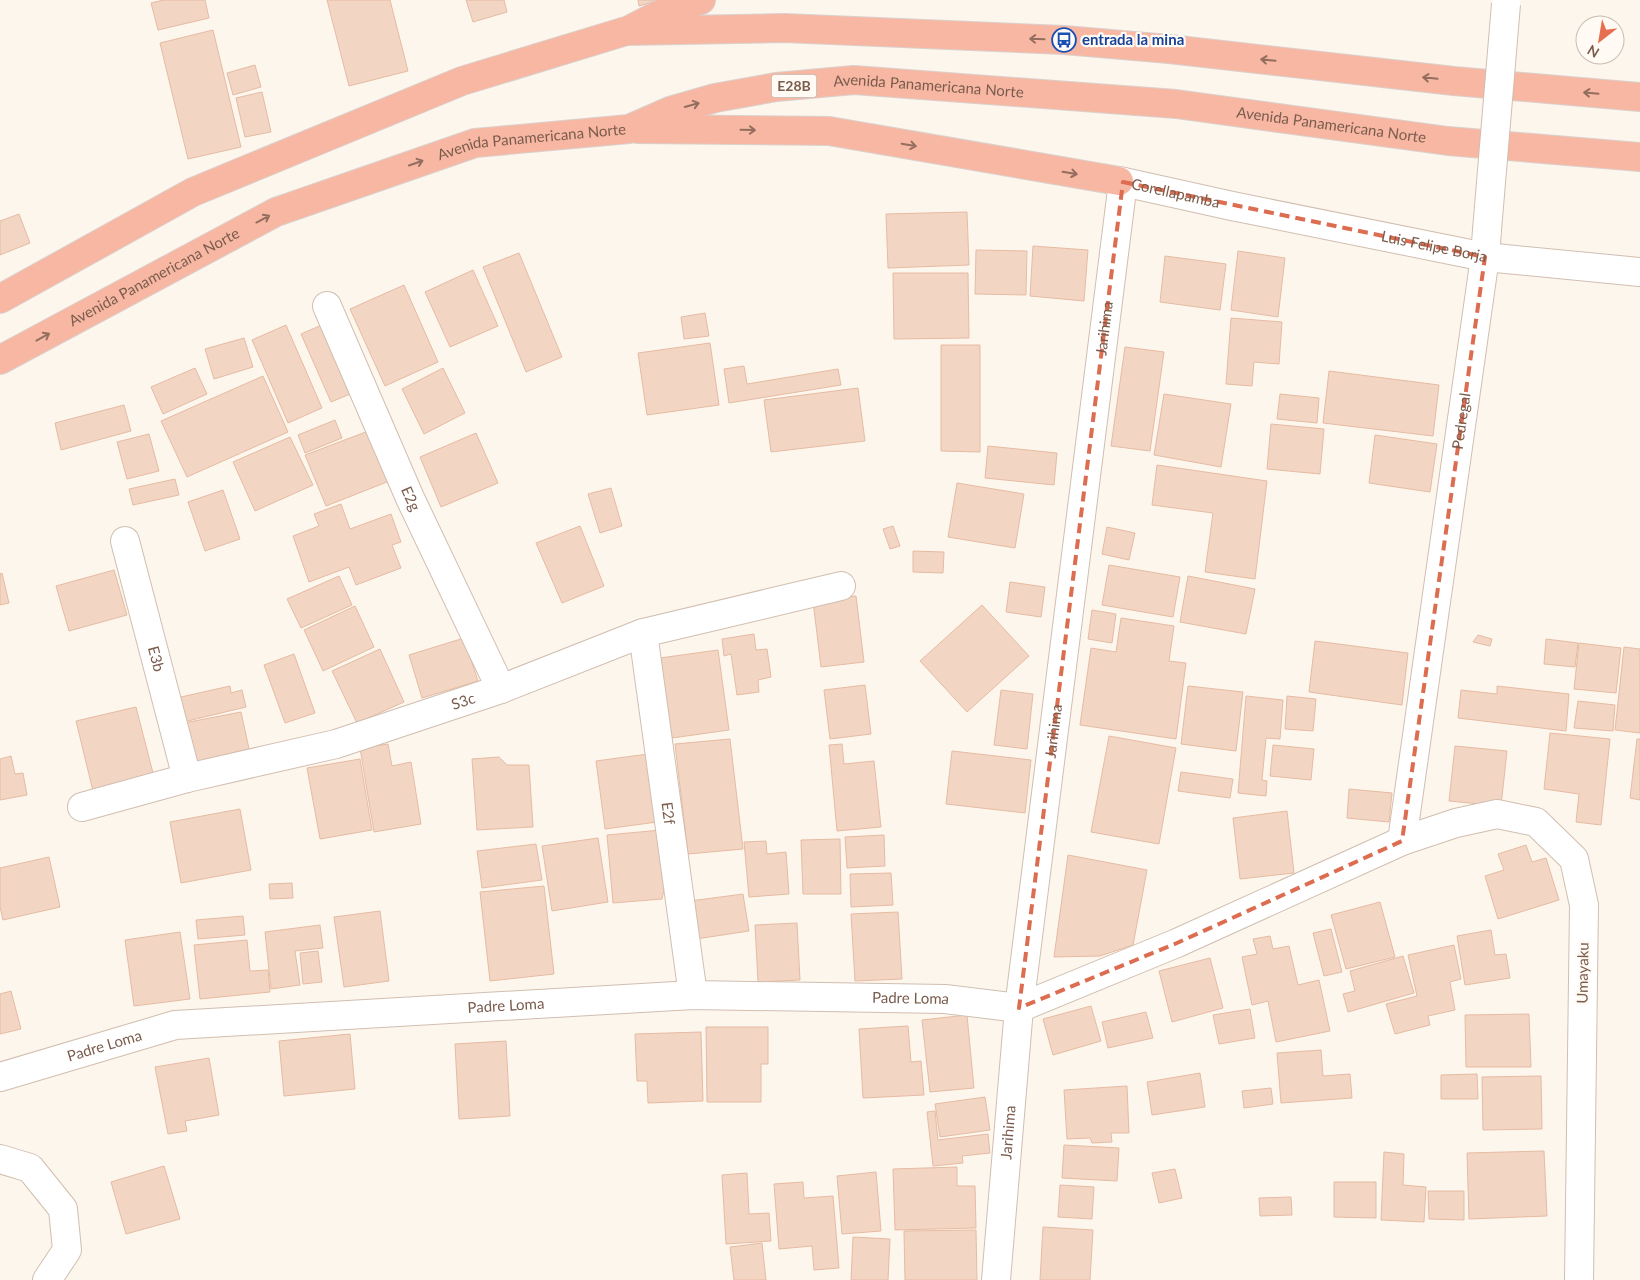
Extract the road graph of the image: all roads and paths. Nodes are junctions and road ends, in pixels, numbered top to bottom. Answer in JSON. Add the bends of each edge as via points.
{"nodes":[{"id":1,"x":701,"y":0,"type":"edge"},
{"id":2,"x":1506,"y":2,"type":"edge"},
{"id":3,"x":626,"y":32,"type":"junction"},
{"id":4,"x":1640,"y":97,"type":"edge"},
{"id":5,"x":630,"y":128,"type":"junction"},
{"id":6,"x":1640,"y":157,"type":"edge"},
{"id":7,"x":1121,"y":181,"type":"junction"},
{"id":8,"x":1232,"y":206,"type":"joint"},
{"id":9,"x":1486,"y":244,"type":"junction"},
{"id":10,"x":1640,"y":272,"type":"edge"},
{"id":11,"x":0,"y":299,"type":"edge"},
{"id":12,"x":327,"y":306,"type":"dead end"},
{"id":13,"x":0,"y":360,"type":"edge"},
{"id":14,"x":125,"y":541,"type":"dead end"},
{"id":15,"x":841,"y":586,"type":"dead end"},
{"id":16,"x":643,"y":634,"type":"junction"},
{"id":17,"x":501,"y":689,"type":"junction"},
{"id":18,"x":187,"y":778,"type":"junction"},
{"id":19,"x":82,"y":807,"type":"dead end"},
{"id":20,"x":1402,"y":841,"type":"junction"},
{"id":21,"x":693,"y":995,"type":"junction"},
{"id":22,"x":1019,"y":1008,"type":"junction"},
{"id":23,"x":0,"y":1077,"type":"edge"},
{"id":24,"x":0,"y":1159,"type":"edge"},
{"id":25,"x":47,"y":1280,"type":"edge"},
{"id":26,"x":996,"y":1280,"type":"edge"},
{"id":27,"x":1579,"y":1280,"type":"edge"}],
"edges":[{"from":1,"to":3,"type":"highway","via":[[664,12]]},
{"from":2,"to":9,"type":"street","name":"Pedregal","bridge":true},
{"from":4,"to":3,"type":"highway","one_way":true,"via":[[1064,40],[784,28]]},
{"from":3,"to":11,"type":"highway","via":[[462,81],[193,192]]},
{"from":5,"to":6,"type":"highway","name":"Avenida Panamericana Norte","number":"E28B","one_way":true,"via":[[670,111],[715,98],[776,87],[854,80],[1176,104],[1448,140]]},
{"from":5,"to":7,"type":"highway","one_way":true,"via":[[829,131]]},
{"from":13,"to":5,"type":"highway","name":"Avenida Panamericana Norte","number":"E28B","one_way":true,"via":[[276,212],[475,143]]},
{"from":7,"to":8,"type":"street","name":"Corellapamba"},
{"from":7,"to":22,"type":"street","name":"Jarihima"},
{"from":8,"to":9,"type":"street","name":"Luis Felipe Borja"},
{"from":9,"to":10,"type":"street","name":"Luis Felipe Borja"},
{"from":9,"to":20,"type":"street","name":"Pedregal"},
{"from":12,"to":17,"type":"street","name":"E2g","via":[[410,498]]},
{"from":14,"to":18,"type":"street","name":"E3b"},
{"from":15,"to":16,"type":"street","name":"S3c"},
{"from":16,"to":17,"type":"street","name":"S3c"},
{"from":16,"to":21,"type":"street","name":"E2f"},
{"from":17,"to":18,"type":"street","name":"S3c","via":[[336,744]]},
{"from":18,"to":19,"type":"street","name":"S3c"},
{"from":20,"to":22,"type":"street","name":"Umayaku","via":[[1177,943]]},
{"from":20,"to":27,"type":"street","name":"Umayaku","via":[[1456,823],[1497,814],[1536,822],[1574,859],[1584,905]]},
{"from":21,"to":22,"type":"street","name":"Padre Loma","via":[[944,998]]},
{"from":21,"to":23,"type":"street","name":"Padre Loma","via":[[175,1026]]},
{"from":22,"to":26,"type":"street","name":"Jarihima"},
{"from":24,"to":25,"type":"street","via":[[30,1168],[63,1209],[67,1250]]}]}
